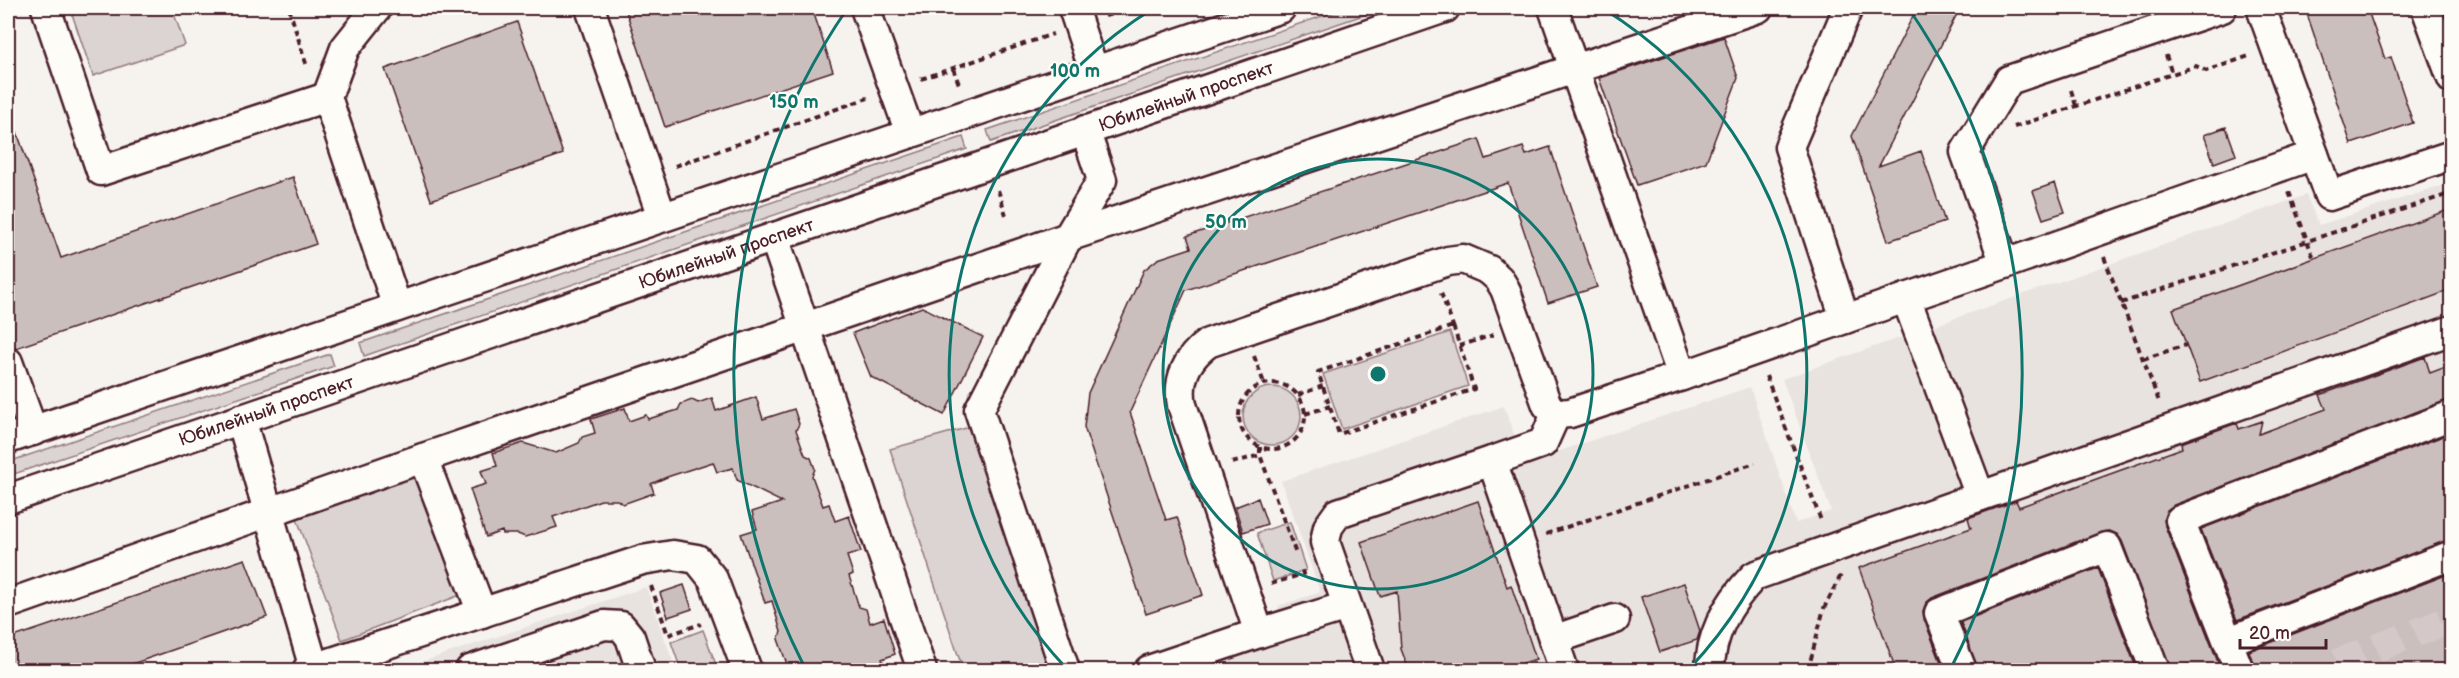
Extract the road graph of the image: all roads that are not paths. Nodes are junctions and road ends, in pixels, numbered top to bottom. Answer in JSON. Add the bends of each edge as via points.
{"nodes":[{"id":1,"x":46,"y":8,"type":"edge"},
{"id":2,"x":377,"y":8,"type":"edge"},
{"id":3,"x":590,"y":8,"type":"edge"},
{"id":4,"x":865,"y":8,"type":"edge"},
{"id":5,"x":1073,"y":8,"type":"edge"},
{"id":6,"x":1281,"y":8,"type":"edge"},
{"id":7,"x":1445,"y":8,"type":"edge"},
{"id":8,"x":1553,"y":8,"type":"edge"},
{"id":9,"x":1758,"y":8,"type":"edge"},
{"id":10,"x":1848,"y":8,"type":"edge"},
{"id":11,"x":2222,"y":8,"type":"edge"},
{"id":12,"x":2261,"y":8,"type":"edge"},
{"id":13,"x":2426,"y":8,"type":"edge"},
{"id":14,"x":1574,"y":69,"type":"junction"},
{"id":15,"x":1094,"y":71,"type":"junction"},
{"id":16,"x":2451,"y":79,"type":"edge"},
{"id":17,"x":322,"y":98,"type":"junction"},
{"id":18,"x":1085,"y":130,"type":"junction"},
{"id":19,"x":910,"y":133,"type":"junction"},
{"id":20,"x":2314,"y":155,"type":"junction"},
{"id":21,"x":2451,"y":155,"type":"edge"},
{"id":22,"x":662,"y":218,"type":"junction"},
{"id":23,"x":774,"y":237,"type":"junction"},
{"id":24,"x":1068,"y":237,"type":"junction"},
{"id":25,"x":2005,"y":264,"type":"junction"},
{"id":26,"x":1906,"y":298,"type":"junction"},
{"id":27,"x":397,"y":307,"type":"junction"},
{"id":28,"x":1845,"y":319,"type":"junction"},
{"id":29,"x":804,"y":326,"type":"junction"},
{"id":30,"x":2451,"y":330,"type":"edge"},
{"id":31,"x":8,"y":365,"type":"edge"},
{"id":32,"x":1682,"y":376,"type":"junction"},
{"id":33,"x":1556,"y":414,"type":"junction"},
{"id":34,"x":2451,"y":416,"type":"edge"},
{"id":35,"x":241,"y":419,"type":"junction"},
{"id":36,"x":20,"y":435,"type":"edge"},
{"id":37,"x":423,"y":458,"type":"junction"},
{"id":38,"x":1492,"y":461,"type":"junction"},
{"id":39,"x":1980,"y":496,"type":"junction"},
{"id":40,"x":8,"y":499,"type":"edge"},
{"id":41,"x":268,"y":512,"type":"junction"},
{"id":42,"x":2451,"y":555,"type":"edge"},
{"id":43,"x":8,"y":604,"type":"edge"},
{"id":44,"x":1347,"y":606,"type":"junction"},
{"id":45,"x":482,"y":613,"type":"junction"},
{"id":46,"x":1615,"y":619,"type":"dead end"},
{"id":47,"x":1259,"y":633,"type":"junction"},
{"id":48,"x":1553,"y":640,"type":"junction"},
{"id":49,"x":2229,"y":641,"type":"dead end"},
{"id":50,"x":310,"y":669,"type":"edge"},
{"id":51,"x":470,"y":670,"type":"edge"},
{"id":52,"x":641,"y":670,"type":"edge"},
{"id":53,"x":747,"y":670,"type":"edge"},
{"id":54,"x":922,"y":670,"type":"edge"},
{"id":55,"x":1065,"y":670,"type":"edge"},
{"id":56,"x":1149,"y":670,"type":"edge"},
{"id":57,"x":1370,"y":670,"type":"edge"},
{"id":58,"x":1564,"y":670,"type":"edge"},
{"id":59,"x":1710,"y":670,"type":"edge"},
{"id":60,"x":1962,"y":670,"type":"edge"},
{"id":61,"x":2155,"y":670,"type":"edge"},
{"id":62,"x":2239,"y":670,"type":"edge"}],
"edges":[{"from":1,"to":17,"type":"street","via":[[101,171]]},
{"from":2,"to":17,"type":"street","via":[[345,48]]},
{"from":3,"to":22,"type":"street"},
{"from":4,"to":19,"type":"street"},
{"from":5,"to":15,"type":"street"},
{"from":6,"to":15,"type":"street"},
{"from":7,"to":18,"type":"street","name":"Юбилейный проспект"},
{"from":8,"to":14,"type":"street"},
{"from":9,"to":14,"type":"street"},
{"from":10,"to":28,"type":"street","via":[[1790,147]]},
{"from":11,"to":25,"type":"street","via":[[2009,80],[1965,152]]},
{"from":12,"to":20,"type":"street"},
{"from":13,"to":16,"type":"street"},
{"from":14,"to":24,"type":"street"},
{"from":14,"to":32,"type":"street"},
{"from":15,"to":19,"type":"street"},
{"from":17,"to":27,"type":"street"},
{"from":18,"to":23,"type":"street","name":"Юбилейный проспект"},
{"from":18,"to":24,"type":"street","via":[[1102,180]]},
{"from":19,"to":22,"type":"street"},
{"from":20,"to":21,"type":"street","via":[[2329,196]]},
{"from":20,"to":25,"type":"street"},
{"from":22,"to":27,"type":"street"},
{"from":23,"to":29,"type":"street"},
{"from":23,"to":35,"type":"street","name":"Юбилейный проспект"},
{"from":24,"to":29,"type":"street"},
{"from":24,"to":55,"type":"street","via":[[979,410]]},
{"from":25,"to":26,"type":"street"},
{"from":26,"to":28,"type":"street"},
{"from":26,"to":39,"type":"street"},
{"from":27,"to":36,"type":"street"},
{"from":28,"to":32,"type":"street"},
{"from":29,"to":37,"type":"street"},
{"from":29,"to":54,"type":"street"},
{"from":30,"to":39,"type":"street"},
{"from":31,"to":36,"type":"street"},
{"from":32,"to":33,"type":"street","via":[[1570,413]]},
{"from":33,"to":38,"type":"street","via":[[1543,443]]},
{"from":33,"to":47,"type":"street","via":[[1547,405],[1499,279],[1490,270],[1462,259],[1208,343],[1190,359],[1179,390]]},
{"from":34,"to":62,"type":"street","via":[[2180,520]]},
{"from":35,"to":40,"type":"street","name":"Юбилейный проспект"},
{"from":35,"to":41,"type":"street"},
{"from":37,"to":41,"type":"street"},
{"from":37,"to":45,"type":"street"},
{"from":38,"to":44,"type":"street","via":[[1338,513],[1328,527],[1325,542]]},
{"from":38,"to":48,"type":"street"},
{"from":39,"to":59,"type":"street","via":[[1828,540],[1754,576],[1733,598],[1721,622]]},
{"from":41,"to":43,"type":"street"},
{"from":41,"to":50,"type":"street"},
{"from":42,"to":49,"type":"street"},
{"from":44,"to":47,"type":"street"},
{"from":44,"to":57,"type":"street"},
{"from":45,"to":50,"type":"street"},
{"from":45,"to":53,"type":"street","via":[[642,560],[673,555],[697,559],[713,579]]},
{"from":46,"to":48,"type":"street"},
{"from":47,"to":56,"type":"street"},
{"from":48,"to":58,"type":"street"},
{"from":51,"to":52,"type":"street","via":[[604,625],[621,626],[630,637]]},
{"from":60,"to":61,"type":"street","via":[[1939,613],[2108,547]]}]}
